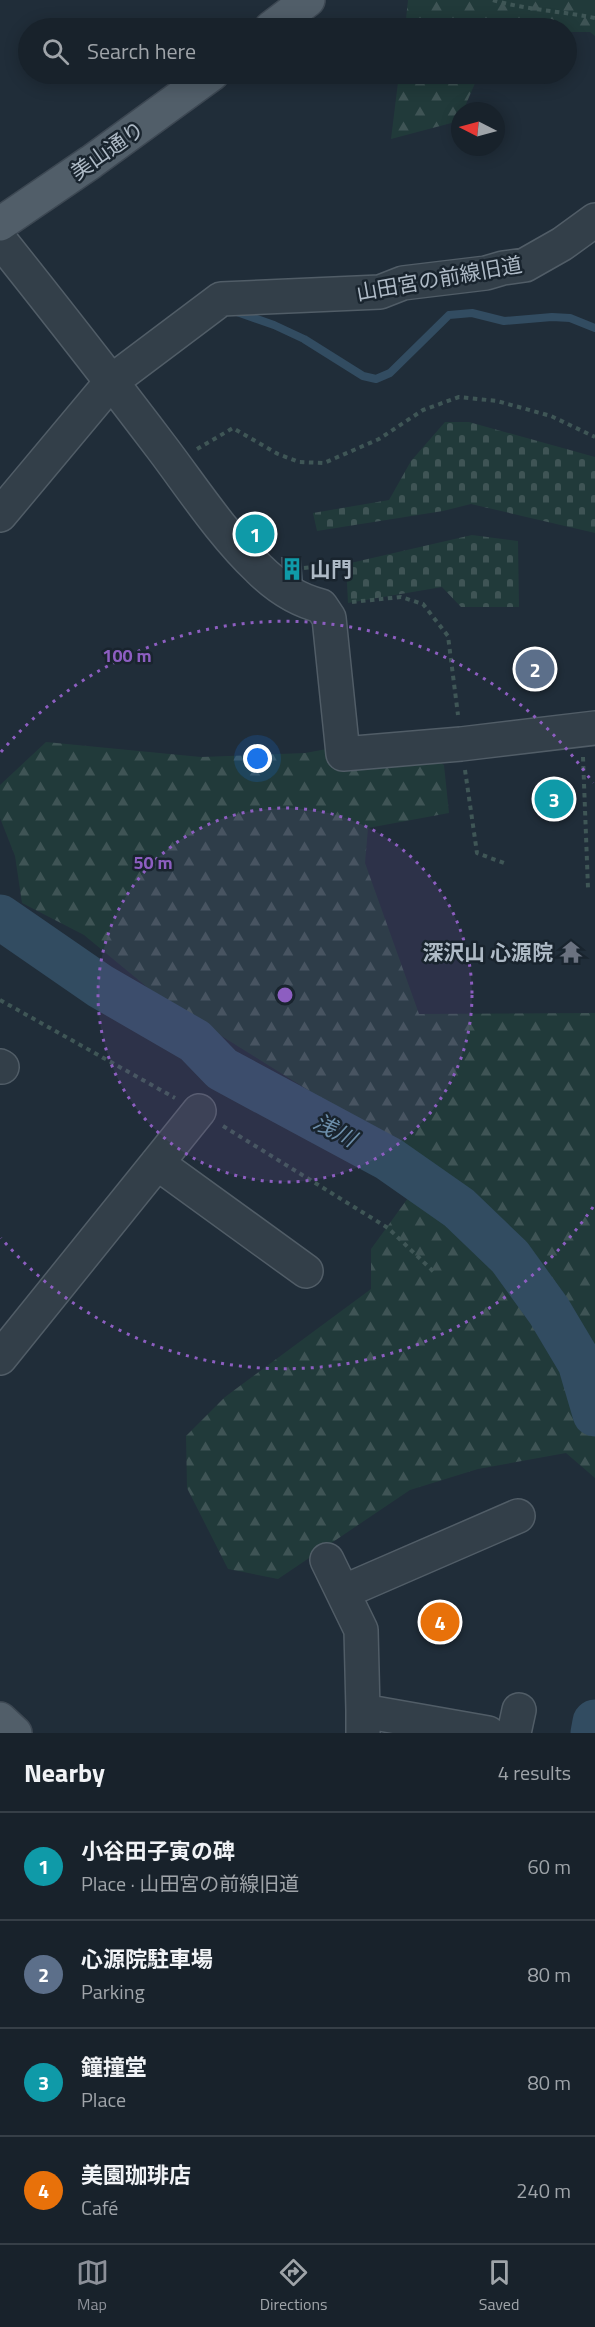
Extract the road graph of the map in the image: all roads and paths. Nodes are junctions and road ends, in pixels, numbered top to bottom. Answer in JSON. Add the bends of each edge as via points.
{"nodes":[{"id":1,"x":308,"y":0,"type":"edge"},
{"id":2,"x":493,"y":0,"type":"edge"},
{"id":3,"x":284,"y":18,"type":"edge"},
{"id":4,"x":595,"y":18,"type":"edge"},
{"id":5,"x":198,"y":84,"type":"edge"},
{"id":6,"x":595,"y":220,"type":"edge"},
{"id":7,"x":0,"y":224,"type":"edge"},
{"id":8,"x":0,"y":240,"type":"edge"},
{"id":9,"x":116,"y":388,"type":"junction"},
{"id":10,"x":595,"y":437,"type":"edge"},
{"id":11,"x":173,"y":462,"type":"junction"},
{"id":12,"x":0,"y":515,"type":"edge"},
{"id":13,"x":321,"y":606,"type":"junction"},
{"id":14,"x":589,"y":729,"type":"edge"},
{"id":15,"x":461,"y":744,"type":"junction"},
{"id":16,"x":504,"y":863,"type":"dead end"},
{"id":17,"x":588,"y":888,"type":"dead end"},
{"id":18,"x":199,"y":1111,"type":"dead end"},
{"id":19,"x":157,"y":1164,"type":"junction"},
{"id":20,"x":306,"y":1271,"type":"dead end"},
{"id":21,"x":0,"y":1358,"type":"edge"},
{"id":22,"x":518,"y":1516,"type":"dead end"},
{"id":23,"x":327,"y":1560,"type":"dead end"},
{"id":24,"x":343,"y":1592,"type":"junction"},
{"id":25,"x":0,"y":1719,"type":"edge"},
{"id":26,"x":363,"y":1722,"type":"edge"},
{"id":27,"x":15,"y":1733,"type":"edge"},
{"id":28,"x":488,"y":1733,"type":"edge"}],
"edges":[{"from":1,"to":3,"type":"main road"},
{"from":2,"to":4,"type":"path"},
{"from":5,"to":7,"type":"main road","name":"美山通り"},
{"from":6,"to":9,"type":"street","name":"山田宮の前線旧道","via":[[525,266],[403,282],[380,292],[221,299]]},
{"from":8,"to":9,"type":"street"},
{"from":9,"to":11,"type":"street"},
{"from":9,"to":12,"type":"street","name":"山田宮の前線旧道"},
{"from":10,"to":11,"type":"path","via":[[551,416],[497,401],[459,397],[423,410],[379,439],[324,463],[299,462],[278,454],[233,428]]},
{"from":11,"to":13,"type":"street","via":[[258,569],[278,586]]},
{"from":13,"to":15,"type":"path","via":[[401,597],[423,604],[448,636]]},
{"from":13,"to":15,"type":"street","via":[[329,618],[343,754]]},
{"from":14,"to":15,"type":"street"},
{"from":14,"to":17,"type":"path"},
{"from":15,"to":16,"type":"path","via":[[477,853]]},
{"from":18,"to":19,"type":"street"},
{"from":19,"to":20,"type":"street"},
{"from":19,"to":21,"type":"street"},
{"from":22,"to":24,"type":"street"},
{"from":23,"to":24,"type":"street"},
{"from":24,"to":26,"type":"street","via":[[361,1630]]},
{"from":25,"to":27,"type":"main road"},
{"from":26,"to":28,"type":"street"}]}
